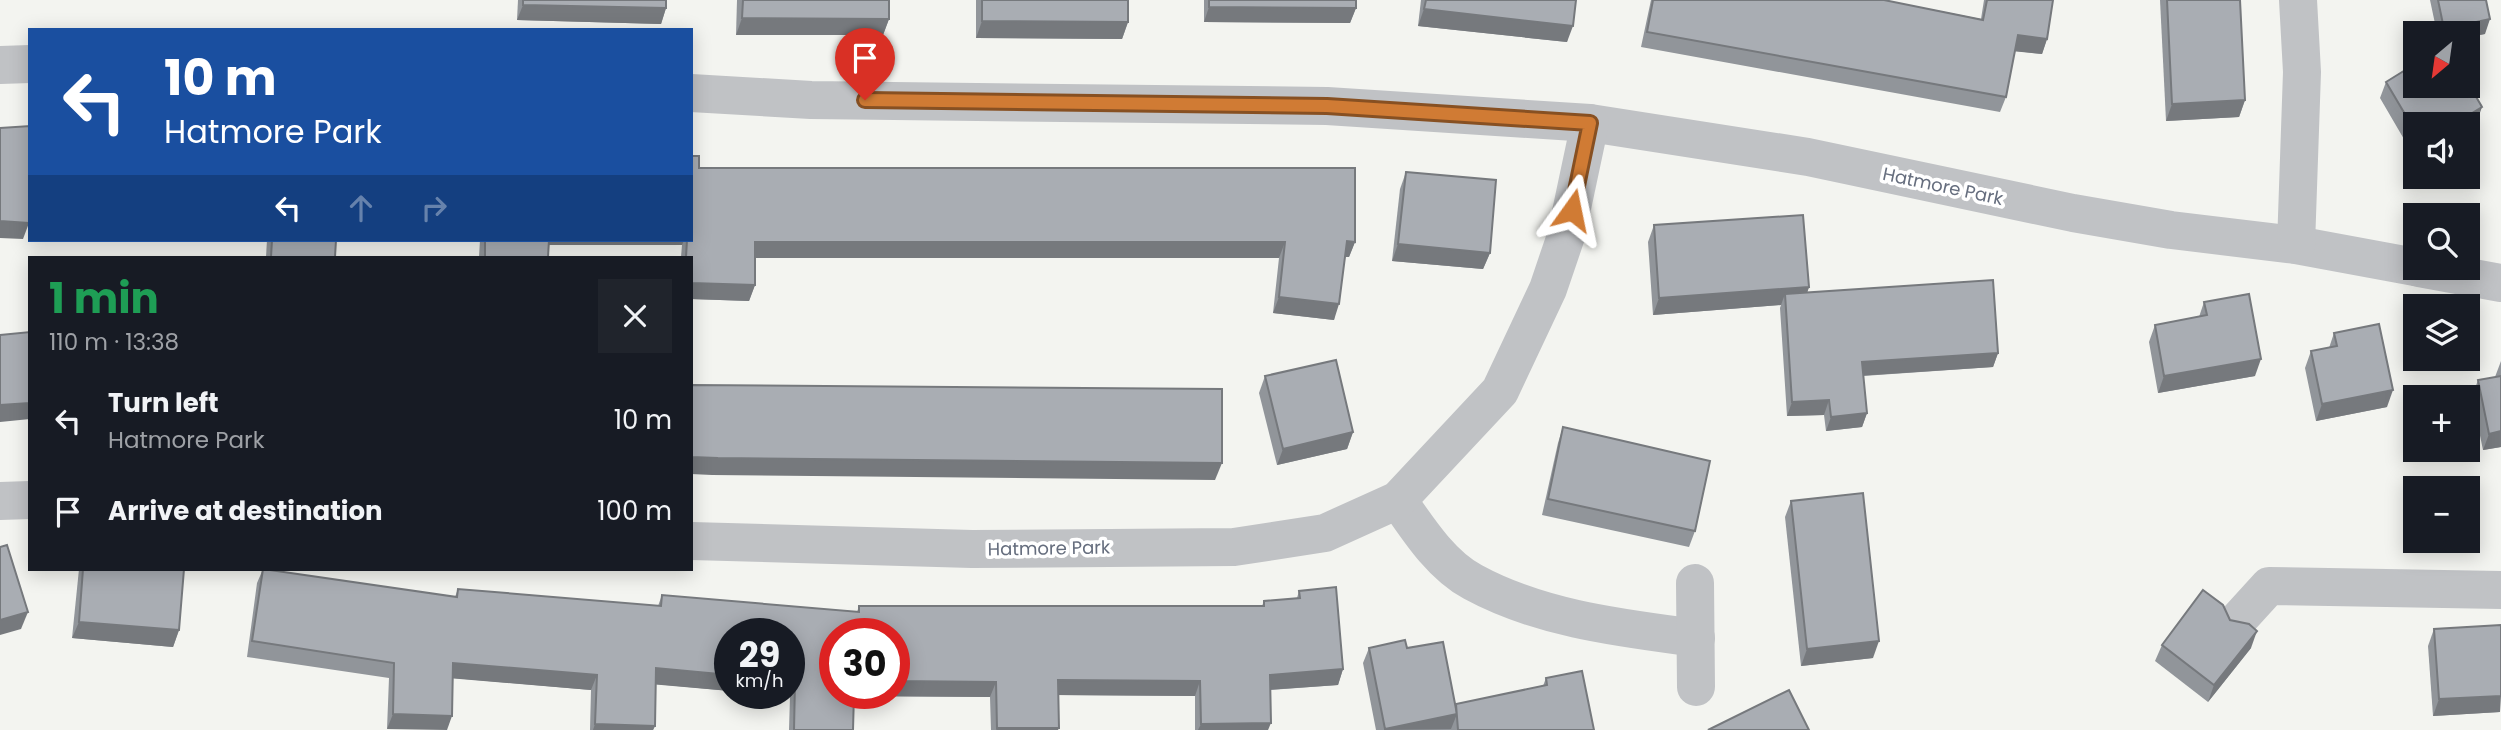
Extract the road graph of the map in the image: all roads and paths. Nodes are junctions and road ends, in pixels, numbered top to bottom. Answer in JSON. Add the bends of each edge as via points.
{"nodes":[{"id":1,"x":2298,"y":0,"type":"edge"},
{"id":2,"x":28,"y":64,"type":"edge"},
{"id":3,"x":0,"y":65,"type":"edge"},
{"id":4,"x":693,"y":93,"type":"edge"},
{"id":5,"x":1590,"y":123,"type":"junction"},
{"id":6,"x":2297,"y":245,"type":"junction"},
{"id":7,"x":2403,"y":264,"type":"edge"},
{"id":8,"x":2480,"y":279,"type":"edge"},
{"id":9,"x":2501,"y":283,"type":"edge"},
{"id":10,"x":28,"y":500,"type":"edge"},
{"id":11,"x":1398,"y":500,"type":"junction"},
{"id":12,"x":0,"y":501,"type":"edge"},
{"id":13,"x":693,"y":541,"type":"edge"},
{"id":14,"x":1695,"y":583,"type":"dead end"},
{"id":15,"x":2501,"y":590,"type":"edge"},
{"id":16,"x":2238,"y":620,"type":"edge"},
{"id":17,"x":1696,"y":638,"type":"junction"},
{"id":18,"x":1696,"y":687,"type":"dead end"}],
"edges":[{"from":1,"to":6,"type":"street","via":[[2302,72]]},
{"from":2,"to":3,"type":"street"},
{"from":4,"to":5,"type":"street","name":"Hatmore Park","via":[[811,100],[1327,106]]},
{"from":5,"to":6,"type":"street","name":"Hatmore Park","via":[[1808,157],[2073,214]]},
{"from":5,"to":11,"type":"street","name":"Hatmore Park","via":[[1566,236],[1548,289],[1500,391]]},
{"from":6,"to":7,"type":"street","name":"Hatmore Park"},
{"from":8,"to":9,"type":"street","name":"Hatmore Park"},
{"from":10,"to":12,"type":"street"},
{"from":11,"to":13,"type":"street","name":"Hatmore Park","via":[[1325,533],[1234,547],[972,549]]},
{"from":11,"to":17,"type":"street","via":[[1431,546],[1472,582],[1540,609],[1612,626]]},
{"from":14,"to":17,"type":"street"},
{"from":15,"to":16,"type":"street","via":[[2269,586]]},
{"from":17,"to":18,"type":"street"}]}
